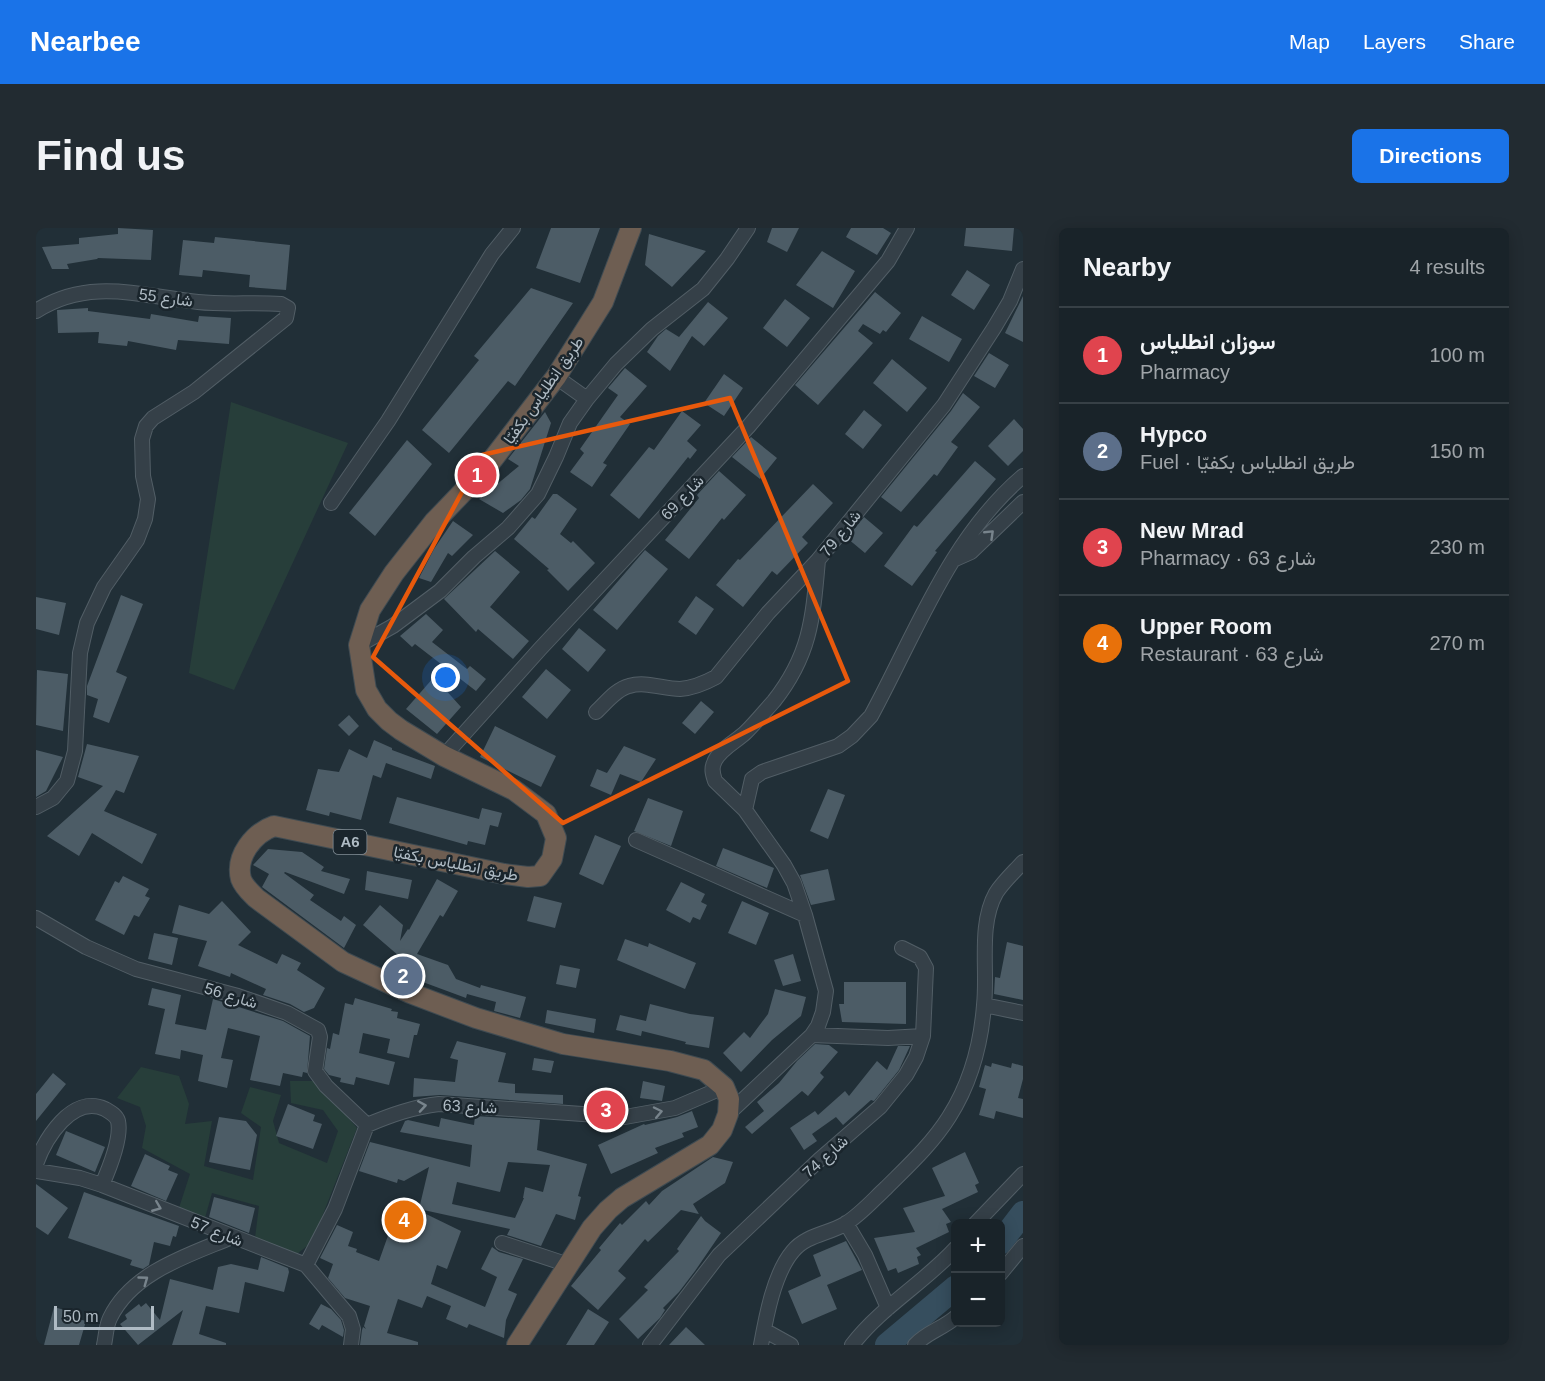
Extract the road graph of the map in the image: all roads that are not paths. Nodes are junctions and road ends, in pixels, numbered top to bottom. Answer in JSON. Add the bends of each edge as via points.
{"nodes":[{"id":1,"x":513,"y":228,"type":"edge"},
{"id":2,"x":631,"y":228,"type":"edge"},
{"id":3,"x":748,"y":228,"type":"edge"},
{"id":4,"x":907,"y":228,"type":"edge"},
{"id":5,"x":1023,"y":269,"type":"edge"},
{"id":6,"x":36,"y":311,"type":"edge"},
{"id":7,"x":556,"y":377,"type":"junction"},
{"id":8,"x":587,"y":399,"type":"junction"},
{"id":9,"x":1023,"y":476,"type":"edge"},
{"id":10,"x":1023,"y":502,"type":"edge"},
{"id":11,"x":331,"y":503,"type":"dead end"},
{"id":12,"x":818,"y":560,"type":"junction"},
{"id":13,"x":952,"y":560,"type":"junction"},
{"id":14,"x":359,"y":645,"type":"junction"},
{"id":15,"x":596,"y":712,"type":"dead end"},
{"id":16,"x":444,"y":756,"type":"junction"},
{"id":17,"x":36,"y":807,"type":"edge"},
{"id":18,"x":745,"y":810,"type":"junction"},
{"id":19,"x":636,"y":840,"type":"dead end"},
{"id":20,"x":1023,"y":862,"type":"edge"},
{"id":21,"x":805,"y":915,"type":"junction"},
{"id":22,"x":36,"y":918,"type":"edge"},
{"id":23,"x":902,"y":948,"type":"dead end"},
{"id":24,"x":984,"y":1005,"type":"junction"},
{"id":25,"x":1023,"y":1013,"type":"edge"},
{"id":26,"x":813,"y":1035,"type":"junction"},
{"id":27,"x":923,"y":1036,"type":"junction"},
{"id":28,"x":724,"y":1087,"type":"junction"},
{"id":29,"x":728,"y":1114,"type":"junction"},
{"id":30,"x":367,"y":1125,"type":"junction"},
{"id":31,"x":36,"y":1164,"type":"edge"},
{"id":32,"x":36,"y":1171,"type":"edge"},
{"id":33,"x":1023,"y":1174,"type":"edge"},
{"id":34,"x":102,"y":1185,"type":"junction"},
{"id":35,"x":1018,"y":1190,"type":"edge"},
{"id":36,"x":979,"y":1219,"type":"edge"},
{"id":37,"x":846,"y":1223,"type":"junction"},
{"id":38,"x":232,"y":1237,"type":"junction"},
{"id":39,"x":502,"y":1244,"type":"dead end"},
{"id":40,"x":1023,"y":1246,"type":"edge"},
{"id":41,"x":951,"y":1253,"type":"edge"},
{"id":42,"x":306,"y":1265,"type":"junction"},
{"id":43,"x":569,"y":1265,"type":"junction"},
{"id":44,"x":1001,"y":1273,"type":"edge"},
{"id":45,"x":888,"y":1308,"type":"junction"},
{"id":46,"x":951,"y":1322,"type":"edge"},
{"id":47,"x":944,"y":1328,"type":"junction"},
{"id":48,"x":764,"y":1330,"type":"junction"},
{"id":49,"x":104,"y":1345,"type":"edge"},
{"id":50,"x":351,"y":1345,"type":"edge"},
{"id":51,"x":517,"y":1345,"type":"edge"},
{"id":52,"x":650,"y":1345,"type":"edge"},
{"id":53,"x":761,"y":1345,"type":"edge"},
{"id":54,"x":791,"y":1345,"type":"edge"},
{"id":55,"x":852,"y":1345,"type":"edge"},
{"id":56,"x":915,"y":1345,"type":"edge"},
{"id":57,"x":932,"y":1345,"type":"edge"}],
"edges":[{"from":1,"to":11,"type":"street","via":[[492,254],[388,421]]},
{"from":2,"to":7,"type":"highway","name":"طريق انطلياس بكفيّا","number":"A6","via":[[603,302]]},
{"from":3,"to":8,"type":"street","via":[[704,289],[652,329]]},
{"from":4,"to":16,"type":"street","name":"شارع 69","via":[[888,261],[748,427]]},
{"from":5,"to":12,"type":"street","name":"شارع 79","via":[[1010,301],[944,405]]},
{"from":6,"to":17,"type":"street","name":"شارع 55","via":[[92,290],[199,302],[281,304],[288,308],[286,318],[146,426],[142,439],[148,499],[145,519],[137,540],[101,593],[87,623],[80,653],[75,751],[67,782],[53,798]]},
{"from":7,"to":8,"type":"street"},
{"from":7,"to":14,"type":"highway","name":"طريق انطلياس بكفيّا","number":"A6","via":[[486,468],[434,522],[394,573],[370,610]]},
{"from":8,"to":14,"type":"street","via":[[570,423],[538,494],[508,528],[440,591],[393,626]]},
{"from":9,"to":13,"type":"street","via":[[987,510]]},
{"from":13,"to":10,"type":"street","one_way":true,"via":[[971,552]]},
{"from":12,"to":15,"type":"street","name":"شارع 79","via":[[716,677],[681,689],[628,686]]},
{"from":12,"to":18,"type":"street","via":[[810,633],[799,663],[772,703],[713,764],[716,781]]},
{"from":13,"to":18,"type":"street","via":[[871,716],[838,746],[752,779]]},
{"from":14,"to":16,"type":"highway","name":"طريق انطلياس بكفيّا","number":"A6","via":[[366,690],[377,709],[401,730]]},
{"from":16,"to":28,"type":"highway","name":"طريق انطلياس بكفيّا","number":"A6","via":[[514,790],[546,814],[556,838],[552,859],[540,876],[504,874],[274,826],[253,838],[245,854],[241,868],[245,887],[343,962],[410,993],[563,1044],[704,1070]]},
{"from":18,"to":21,"type":"street","via":[[784,865]]},
{"from":19,"to":21,"type":"street"},
{"from":20,"to":24,"type":"street","via":[[995,894],[988,915]]},
{"from":21,"to":26,"type":"street","via":[[826,991],[819,1026]]},
{"from":22,"to":30,"type":"street","name":"شارع 56","via":[[86,947],[136,969],[238,996],[287,1013],[318,1030],[315,1071]]},
{"from":23,"to":27,"type":"street","name":"شارع 74","via":[[920,957],[926,968]]},
{"from":24,"to":25,"type":"street"},
{"from":24,"to":37,"type":"street","via":[[977,1050],[949,1117],[912,1162]]},
{"from":26,"to":27,"type":"street"},
{"from":26,"to":29,"type":"street"},
{"from":27,"to":52,"type":"street","name":"شارع 74","via":[[906,1075],[880,1107],[719,1255]]},
{"from":28,"to":29,"type":"highway","via":[[729,1099]]},
{"from":30,"to":28,"type":"street","name":"شارع 63","one_way":true,"via":[[415,1107],[439,1104],[608,1117],[642,1115],[675,1108]]},
{"from":29,"to":43,"type":"highway","via":[[710,1145],[608,1210]]},
{"from":30,"to":42,"type":"street","via":[[335,1209]]},
{"from":31,"to":34,"type":"street","via":[[43,1147],[64,1119],[84,1107],[103,1108],[115,1116],[118,1134]]},
{"from":32,"to":34,"type":"street","name":"شارع 57"},
{"from":33,"to":35,"type":"street"},
{"from":34,"to":38,"type":"street","name":"شارع 57","one_way":true},
{"from":35,"to":36,"type":"street"},
{"from":37,"to":45,"type":"street"},
{"from":37,"to":48,"type":"street","via":[[793,1251],[774,1290]]},
{"from":38,"to":42,"type":"street","name":"شارع 57"},
{"from":49,"to":38,"type":"street","one_way":true,"via":[[110,1318],[134,1287],[161,1268]]},
{"from":39,"to":43,"type":"street"},
{"from":40,"to":44,"type":"street"},
{"from":41,"to":45,"type":"street"},
{"from":42,"to":50,"type":"street","name":"شارع 57","via":[[349,1316],[353,1329]]},
{"from":43,"to":51,"type":"highway"},
{"from":45,"to":55,"type":"street"},
{"from":46,"to":47,"type":"street"},
{"from":47,"to":56,"type":"street","via":[[923,1336]]},
{"from":47,"to":57,"type":"street"},
{"from":48,"to":53,"type":"street"},
{"from":48,"to":54,"type":"street"}]}
